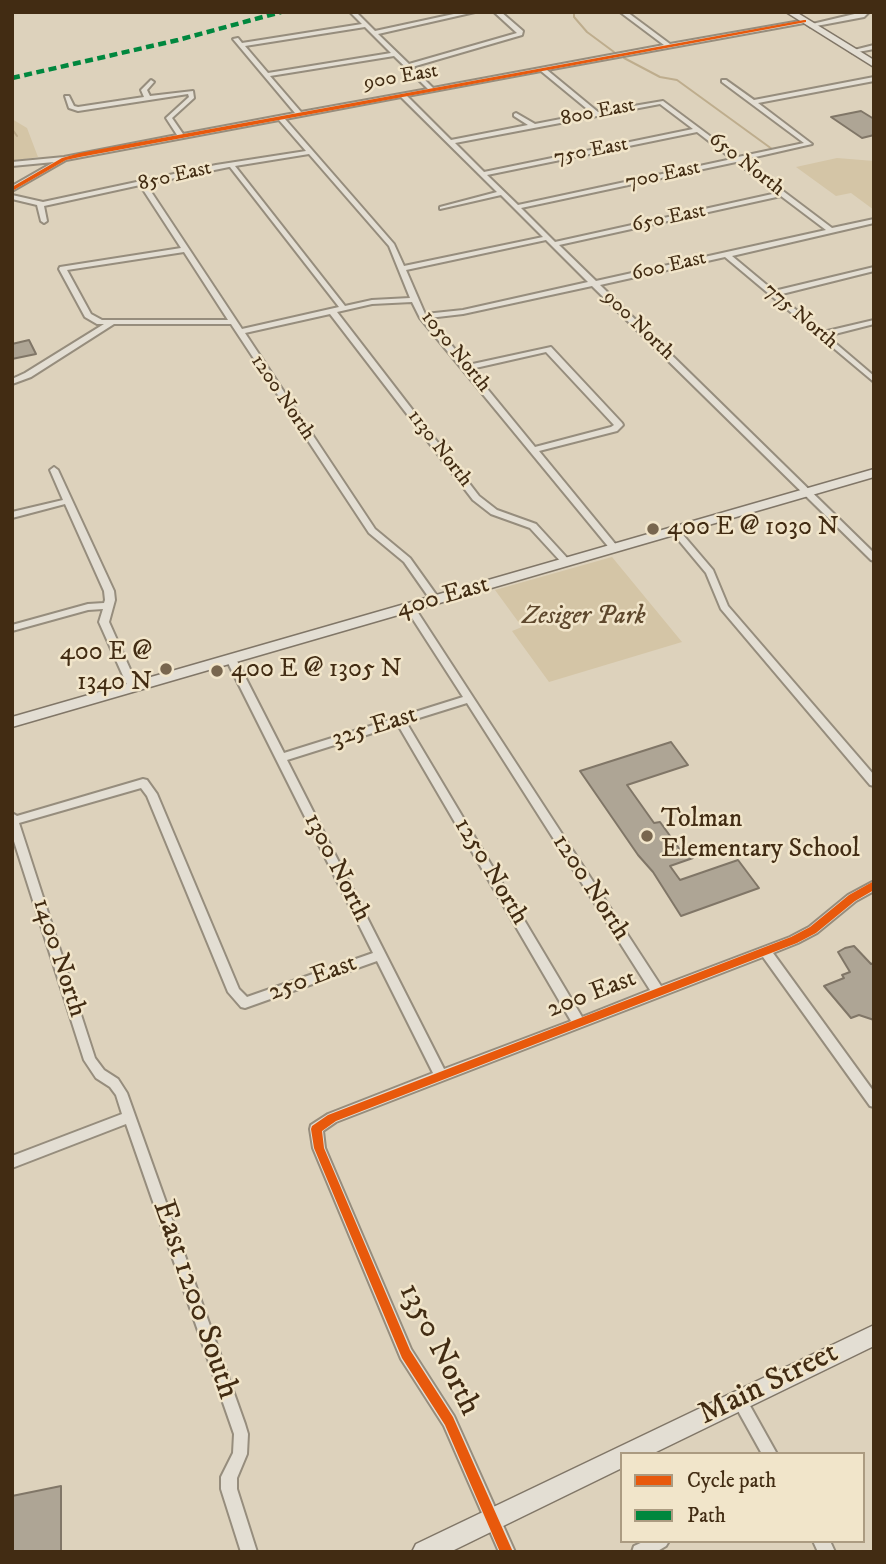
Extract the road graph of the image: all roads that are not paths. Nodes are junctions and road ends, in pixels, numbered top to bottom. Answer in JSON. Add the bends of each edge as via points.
{"nodes":[{"id":1,"x":353,"y":12,"type":"edge"},
{"id":2,"x":432,"y":12,"type":"edge"},
{"id":3,"x":472,"y":12,"type":"edge"},
{"id":4,"x":497,"y":12,"type":"edge"},
{"id":5,"x":623,"y":12,"type":"edge"},
{"id":6,"x":790,"y":12,"type":"edge"},
{"id":7,"x":867,"y":13,"type":"edge"},
{"id":8,"x":443,"y":19,"type":"junction"},
{"id":9,"x":808,"y":23,"type":"junction"},
{"id":10,"x":366,"y":25,"type":"junction"},
{"id":11,"x":374,"y":33,"type":"junction"},
{"id":12,"x":236,"y":39,"type":"dead end"},
{"id":13,"x":241,"y":45,"type":"junction"},
{"id":14,"x":669,"y":46,"type":"junction"},
{"id":15,"x":874,"y":47,"type":"edge"},
{"id":16,"x":853,"y":51,"type":"junction"},
{"id":17,"x":395,"y":54,"type":"junction"},
{"id":18,"x":874,"y":64,"type":"edge"},
{"id":19,"x":408,"y":66,"type":"junction"},
{"id":20,"x":542,"y":69,"type":"junction"},
{"id":21,"x":266,"y":75,"type":"junction"},
{"id":22,"x":874,"y":79,"type":"edge"},
{"id":23,"x":724,"y":81,"type":"dead end"},
{"id":24,"x":151,"y":82,"type":"dead end"},
{"id":25,"x":432,"y":90,"type":"junction"},
{"id":26,"x":402,"y":95,"type":"junction"},
{"id":27,"x":66,"y":97,"type":"dead end"},
{"id":28,"x":147,"y":97,"type":"junction"},
{"id":29,"x":661,"y":102,"type":"joint"},
{"id":30,"x":754,"y":102,"type":"junction"},
{"id":31,"x":299,"y":114,"type":"junction"},
{"id":32,"x":596,"y":114,"type":"junction"},
{"id":33,"x":516,"y":115,"type":"dead end"},
{"id":34,"x":281,"y":118,"type":"junction"},
{"id":35,"x":534,"y":126,"type":"junction"},
{"id":36,"x":700,"y":130,"type":"junction"},
{"id":37,"x":181,"y":136,"type":"junction"},
{"id":38,"x":450,"y":142,"type":"junction"},
{"id":39,"x":310,"y":152,"type":"junction"},
{"id":40,"x":64,"y":159,"type":"junction"},
{"id":41,"x":739,"y":160,"type":"junction"},
{"id":42,"x":12,"y":164,"type":"edge"},
{"id":43,"x":232,"y":166,"type":"junction"},
{"id":44,"x":482,"y":174,"type":"junction"},
{"id":45,"x":143,"y":185,"type":"junction"},
{"id":46,"x":12,"y":190,"type":"edge"},
{"id":47,"x":502,"y":193,"type":"junction"},
{"id":48,"x":783,"y":194,"type":"junction"},
{"id":49,"x":12,"y":197,"type":"edge"},
{"id":50,"x":40,"y":204,"type":"junction"},
{"id":51,"x":516,"y":207,"type":"junction"},
{"id":52,"x":442,"y":208,"type":"dead end"},
{"id":53,"x":874,"y":220,"type":"edge"},
{"id":54,"x":44,"y":221,"type":"dead end"},
{"id":55,"x":830,"y":230,"type":"junction"},
{"id":56,"x":551,"y":241,"type":"junction"},
{"id":57,"x":186,"y":249,"type":"junction"},
{"id":58,"x":726,"y":254,"type":"junction"},
{"id":59,"x":402,"y":269,"type":"junction"},
{"id":60,"x":874,"y":269,"type":"edge"},
{"id":61,"x":594,"y":283,"type":"junction"},
{"id":62,"x":772,"y":294,"type":"junction"},
{"id":63,"x":414,"y":300,"type":"junction"},
{"id":64,"x":344,"y":309,"type":"junction"},
{"id":65,"x":332,"y":311,"type":"junction"},
{"id":66,"x":423,"y":316,"type":"junction"},
{"id":67,"x":234,"y":322,"type":"junction"},
{"id":68,"x":874,"y":322,"type":"edge"},
{"id":69,"x":111,"y":323,"type":"junction"},
{"id":70,"x":239,"y":332,"type":"junction"},
{"id":71,"x":821,"y":335,"type":"junction"},
{"id":72,"x":467,"y":368,"type":"junction"},
{"id":73,"x":874,"y":380,"type":"edge"},
{"id":74,"x":12,"y":382,"type":"edge"},
{"id":75,"x":534,"y":450,"type":"junction"},
{"id":76,"x":54,"y":470,"type":"dead end"},
{"id":77,"x":874,"y":474,"type":"edge"},
{"id":78,"x":808,"y":492,"type":"junction"},
{"id":79,"x":68,"y":501,"type":"junction"},
{"id":80,"x":12,"y":515,"type":"edge"},
{"id":81,"x":675,"y":531,"type":"junction"},
{"id":82,"x":614,"y":548,"type":"junction"},
{"id":83,"x":874,"y":558,"type":"edge"},
{"id":84,"x":566,"y":562,"type":"junction"},
{"id":85,"x":435,"y":600,"type":"junction"},
{"id":86,"x":107,"y":606,"type":"junction"},
{"id":87,"x":410,"y":607,"type":"junction"},
{"id":88,"x":12,"y":628,"type":"edge"},
{"id":89,"x":231,"y":659,"type":"junction"},
{"id":90,"x":133,"y":687,"type":"junction"},
{"id":91,"x":469,"y":699,"type":"junction"},
{"id":92,"x":400,"y":720,"type":"junction"},
{"id":93,"x":12,"y":722,"type":"edge"},
{"id":94,"x":281,"y":758,"type":"junction"},
{"id":95,"x":874,"y":782,"type":"edge"},
{"id":96,"x":13,"y":820,"type":"edge"},
{"id":97,"x":874,"y":885,"type":"edge"},
{"id":98,"x":765,"y":951,"type":"junction"},
{"id":99,"x":380,"y":956,"type":"junction"},
{"id":100,"x":658,"y":992,"type":"junction"},
{"id":101,"x":579,"y":1023,"type":"junction"},
{"id":102,"x":90,"y":1060,"type":"joint"},
{"id":103,"x":441,"y":1076,"type":"junction"},
{"id":104,"x":874,"y":1101,"type":"edge"},
{"id":105,"x":130,"y":1117,"type":"junction"},
{"id":106,"x":316,"y":1129,"type":"joint"},
{"id":107,"x":12,"y":1162,"type":"edge"},
{"id":108,"x":874,"y":1335,"type":"edge"},
{"id":109,"x":739,"y":1400,"type":"junction"},
{"id":110,"x":636,"y":1452,"type":"edge"},
{"id":111,"x":769,"y":1452,"type":"edge"},
{"id":112,"x":620,"y":1460,"type":"edge"},
{"id":113,"x":492,"y":1519,"type":"junction"},
{"id":114,"x":656,"y":1543,"type":"edge"},
{"id":115,"x":249,"y":1552,"type":"edge"},
{"id":116,"x":424,"y":1552,"type":"edge"},
{"id":117,"x":507,"y":1552,"type":"edge"},
{"id":118,"x":640,"y":1552,"type":"edge"}],
"edges":[{"from":1,"to":10,"type":"street"},
{"from":2,"to":8,"type":"street"},
{"from":3,"to":8,"type":"street"},
{"from":4,"to":19,"type":"street","via":[[520,32],[516,36]]},
{"from":5,"to":14,"type":"street"},
{"from":6,"to":9,"type":"main road"},
{"from":7,"to":9,"type":"street","name":"900 East"},
{"from":8,"to":11,"type":"street"},
{"from":9,"to":14,"type":"street","name":"900 East"},
{"from":9,"to":16,"type":"main road"},
{"from":10,"to":11,"type":"street"},
{"from":10,"to":13,"type":"street"},
{"from":11,"to":17,"type":"street"},
{"from":12,"to":13,"type":"street"},
{"from":13,"to":21,"type":"street"},
{"from":14,"to":20,"type":"street","name":"900 East"},
{"from":15,"to":16,"type":"street"},
{"from":16,"to":18,"type":"main road"},
{"from":17,"to":19,"type":"street"},
{"from":17,"to":21,"type":"street"},
{"from":19,"to":25,"type":"street"},
{"from":20,"to":25,"type":"street","name":"900 East"},
{"from":20,"to":32,"type":"street"},
{"from":21,"to":31,"type":"street"},
{"from":22,"to":30,"type":"street"},
{"from":23,"to":30,"type":"street"},
{"from":24,"to":28,"type":"street","via":[[144,90]]},
{"from":25,"to":26,"type":"street","name":"900 East"},
{"from":26,"to":31,"type":"street","name":"900 East"},
{"from":26,"to":38,"type":"street","name":"900 North"},
{"from":27,"to":28,"type":"street","via":[[71,107],[78,109]]},
{"from":28,"to":37,"type":"street","via":[[191,92],[193,96],[169,118]]},
{"from":29,"to":32,"type":"street","name":"800 East"},
{"from":29,"to":36,"type":"street","name":"650 North"},
{"from":30,"to":41,"type":"street","name":"700 East","via":[[809,144]]},
{"from":31,"to":34,"type":"street","name":"900 East"},
{"from":32,"to":35,"type":"street","name":"800 East"},
{"from":33,"to":35,"type":"street","name":"800 East"},
{"from":34,"to":37,"type":"street","name":"900 East"},
{"from":34,"to":39,"type":"street","name":"1050 North"},
{"from":35,"to":38,"type":"street","name":"800 East"},
{"from":36,"to":41,"type":"street","name":"650 North"},
{"from":36,"to":44,"type":"street","name":"750 East"},
{"from":37,"to":40,"type":"street","name":"900 East"},
{"from":38,"to":44,"type":"street","name":"900 North"},
{"from":39,"to":43,"type":"street","name":"850 East"},
{"from":39,"to":59,"type":"street","name":"1050 North","via":[[392,245]]},
{"from":40,"to":42,"type":"street"},
{"from":40,"to":46,"type":"street","name":"900 East"},
{"from":41,"to":48,"type":"street","name":"650 North"},
{"from":41,"to":51,"type":"street","name":"700 East"},
{"from":43,"to":45,"type":"street","name":"850 East"},
{"from":43,"to":64,"type":"street"},
{"from":44,"to":47,"type":"street","name":"900 North"},
{"from":45,"to":50,"type":"street","name":"850 East"},
{"from":45,"to":57,"type":"street","name":"1200 North"},
{"from":47,"to":51,"type":"street","name":"900 North"},
{"from":47,"to":52,"type":"street"},
{"from":48,"to":55,"type":"street","name":"650 North"},
{"from":48,"to":56,"type":"street","name":"650 East"},
{"from":49,"to":50,"type":"street","name":"850 East"},
{"from":50,"to":54,"type":"street"},
{"from":51,"to":56,"type":"street","name":"900 North"},
{"from":53,"to":55,"type":"street","name":"600 East"},
{"from":55,"to":58,"type":"street","name":"600 East"},
{"from":56,"to":59,"type":"street","name":"650 East"},
{"from":56,"to":61,"type":"street","name":"900 North"},
{"from":57,"to":67,"type":"street","name":"1200 North"},
{"from":57,"to":69,"type":"street","via":[[64,267],[88,315]]},
{"from":58,"to":61,"type":"street","name":"600 East"},
{"from":58,"to":62,"type":"street","name":"775 North"},
{"from":59,"to":63,"type":"street","name":"1050 North"},
{"from":60,"to":62,"type":"street"},
{"from":61,"to":66,"type":"street","name":"600 East","via":[[463,312]]},
{"from":61,"to":78,"type":"street","name":"900 North"},
{"from":62,"to":71,"type":"street","name":"775 North"},
{"from":63,"to":64,"type":"street"},
{"from":63,"to":66,"type":"street","name":"1050 North"},
{"from":64,"to":65,"type":"street"},
{"from":65,"to":70,"type":"street"},
{"from":65,"to":84,"type":"street","name":"1130 North","via":[[476,498],[495,512],[533,526]]},
{"from":66,"to":72,"type":"street","name":"1050 North"},
{"from":67,"to":69,"type":"street"},
{"from":67,"to":70,"type":"street","name":"1200 North"},
{"from":68,"to":71,"type":"street"},
{"from":69,"to":74,"type":"street"},
{"from":70,"to":85,"type":"street","name":"1200 North","via":[[372,531],[407,560]]},
{"from":71,"to":73,"type":"street","name":"775 North"},
{"from":72,"to":75,"type":"street","name":"1050 North"},
{"from":72,"to":75,"type":"street","via":[[548,349],[619,426]]},
{"from":75,"to":82,"type":"street","name":"1050 North"},
{"from":76,"to":79,"type":"street"},
{"from":77,"to":78,"type":"main road","name":"400 East"},
{"from":78,"to":81,"type":"main road","name":"400 East"},
{"from":78,"to":83,"type":"street","name":"900 North"},
{"from":79,"to":80,"type":"street"},
{"from":79,"to":86,"type":"street","via":[[109,590]]},
{"from":81,"to":82,"type":"main road","name":"400 East"},
{"from":81,"to":95,"type":"street","via":[[710,572],[723,607]]},
{"from":82,"to":84,"type":"main road","name":"400 East"},
{"from":84,"to":85,"type":"main road","name":"400 East"},
{"from":85,"to":87,"type":"main road","name":"400 East"},
{"from":86,"to":88,"type":"street"},
{"from":86,"to":90,"type":"street","via":[[104,622]]},
{"from":87,"to":89,"type":"main road","name":"400 East"},
{"from":87,"to":91,"type":"street","name":"1200 North"},
{"from":89,"to":90,"type":"main road","name":"400 East"},
{"from":89,"to":94,"type":"street","name":"1300 North"},
{"from":90,"to":93,"type":"main road","name":"400 East"},
{"from":91,"to":92,"type":"street","name":"325 East"},
{"from":91,"to":100,"type":"street","name":"1200 North"},
{"from":92,"to":94,"type":"street","name":"325 East"},
{"from":92,"to":101,"type":"street","name":"1250 North"},
{"from":94,"to":99,"type":"street","name":"1300 North"},
{"from":96,"to":99,"type":"street","name":"250 East","via":[[144,783],[234,992],[245,1003]]},
{"from":96,"to":102,"type":"street","name":"1400 North"},
{"from":97,"to":98,"type":"street","name":"200 East","via":[[813,930]]},
{"from":98,"to":100,"type":"street","name":"200 East"},
{"from":98,"to":104,"type":"street"},
{"from":99,"to":103,"type":"street","name":"1300 North"},
{"from":100,"to":101,"type":"street","name":"200 East"},
{"from":101,"to":103,"type":"street","name":"200 East"},
{"from":102,"to":105,"type":"street","name":"East 1200 South","via":[[118,1087]]},
{"from":103,"to":106,"type":"street","name":"200 East","via":[[332,1118]]},
{"from":105,"to":107,"type":"street"},
{"from":105,"to":115,"type":"street","name":"East 1200 South","via":[[241,1434],[229,1489]]},
{"from":106,"to":113,"type":"street","name":"1350 North","via":[[318,1148],[406,1354],[444,1412]]},
{"from":108,"to":109,"type":"main road","name":"Main Street"},
{"from":109,"to":110,"type":"main road","name":"Main Street"},
{"from":109,"to":111,"type":"street"},
{"from":112,"to":113,"type":"main road","name":"Main Street"},
{"from":113,"to":116,"type":"main road","name":"Main Street"},
{"from":113,"to":117,"type":"street","name":"1350 North"},
{"from":114,"to":118,"type":"street"}]}
